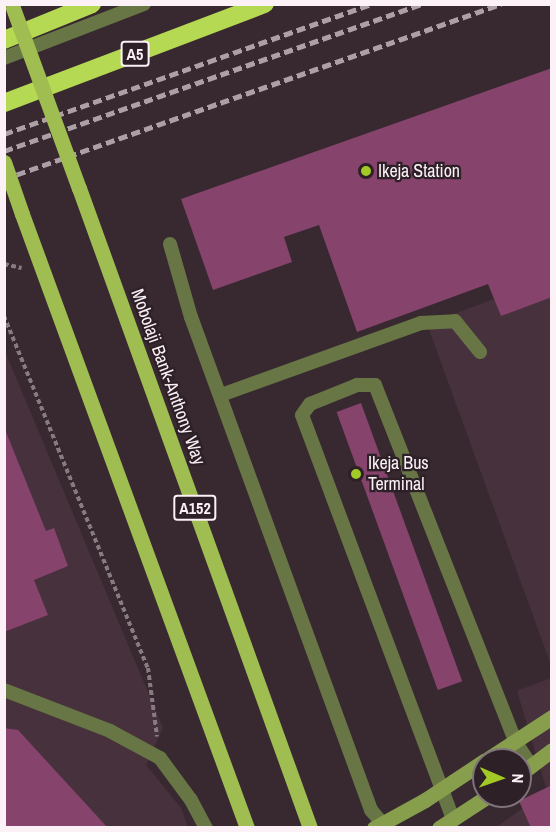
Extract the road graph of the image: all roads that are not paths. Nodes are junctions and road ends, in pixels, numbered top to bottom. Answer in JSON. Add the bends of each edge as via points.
{"nodes":[{"id":1,"x":92,"y":4,"type":"edge"},
{"id":2,"x":144,"y":4,"type":"edge"},
{"id":3,"x":265,"y":4,"type":"edge"},
{"id":4,"x":13,"y":6,"type":"edge"},
{"id":5,"x":4,"y":40,"type":"edge"},
{"id":6,"x":4,"y":58,"type":"edge"},
{"id":7,"x":4,"y":103,"type":"edge"},
{"id":8,"x":4,"y":162,"type":"edge"},
{"id":9,"x":170,"y":244,"type":"dead end"},
{"id":10,"x":480,"y":352,"type":"dead end"},
{"id":11,"x":221,"y":395,"type":"junction"},
{"id":12,"x":4,"y":690,"type":"edge"},
{"id":13,"x":552,"y":717,"type":"edge"},
{"id":14,"x":515,"y":741,"type":"junction"},
{"id":15,"x":504,"y":748,"type":"edge"},
{"id":16,"x":517,"y":748,"type":"edge"},
{"id":17,"x":552,"y":750,"type":"edge"},
{"id":18,"x":532,"y":765,"type":"edge"},
{"id":19,"x":472,"y":769,"type":"edge"},
{"id":20,"x":440,"y":790,"type":"junction"},
{"id":21,"x":472,"y":807,"type":"edge"},
{"id":22,"x":446,"y":824,"type":"edge"},
{"id":23,"x":378,"y":825,"type":"edge"},
{"id":24,"x":206,"y":828,"type":"edge"},
{"id":25,"x":247,"y":828,"type":"edge"},
{"id":26,"x":310,"y":828,"type":"edge"}],
"edges":[{"from":1,"to":5,"type":"highway"},
{"from":2,"to":6,"type":"lane"},
{"from":3,"to":7,"type":"highway","number":"A5"},
{"from":4,"to":26,"type":"main road","name":"Mobolaji Bank-Anthony Way","number":"A152","bridge":true},
{"from":8,"to":25,"type":"main road","bridge":true},
{"from":9,"to":11,"type":"lane","via":[[191,317]]},
{"from":10,"to":11,"type":"lane","via":[[455,321],[421,323]]},
{"from":11,"to":23,"type":"lane"},
{"from":12,"to":24,"type":"lane","via":[[110,731],[160,758]]},
{"from":13,"to":14,"type":"street"},
{"from":14,"to":15,"type":"street"},
{"from":14,"to":16,"type":"lane"},
{"from":14,"to":20,"type":"lane","via":[[375,385],[357,385],[310,404],[302,416]]},
{"from":17,"to":18,"type":"street"},
{"from":19,"to":20,"type":"street"},
{"from":20,"to":22,"type":"lane"},
{"from":20,"to":23,"type":"street"},
{"from":21,"to":22,"type":"street"}]}
